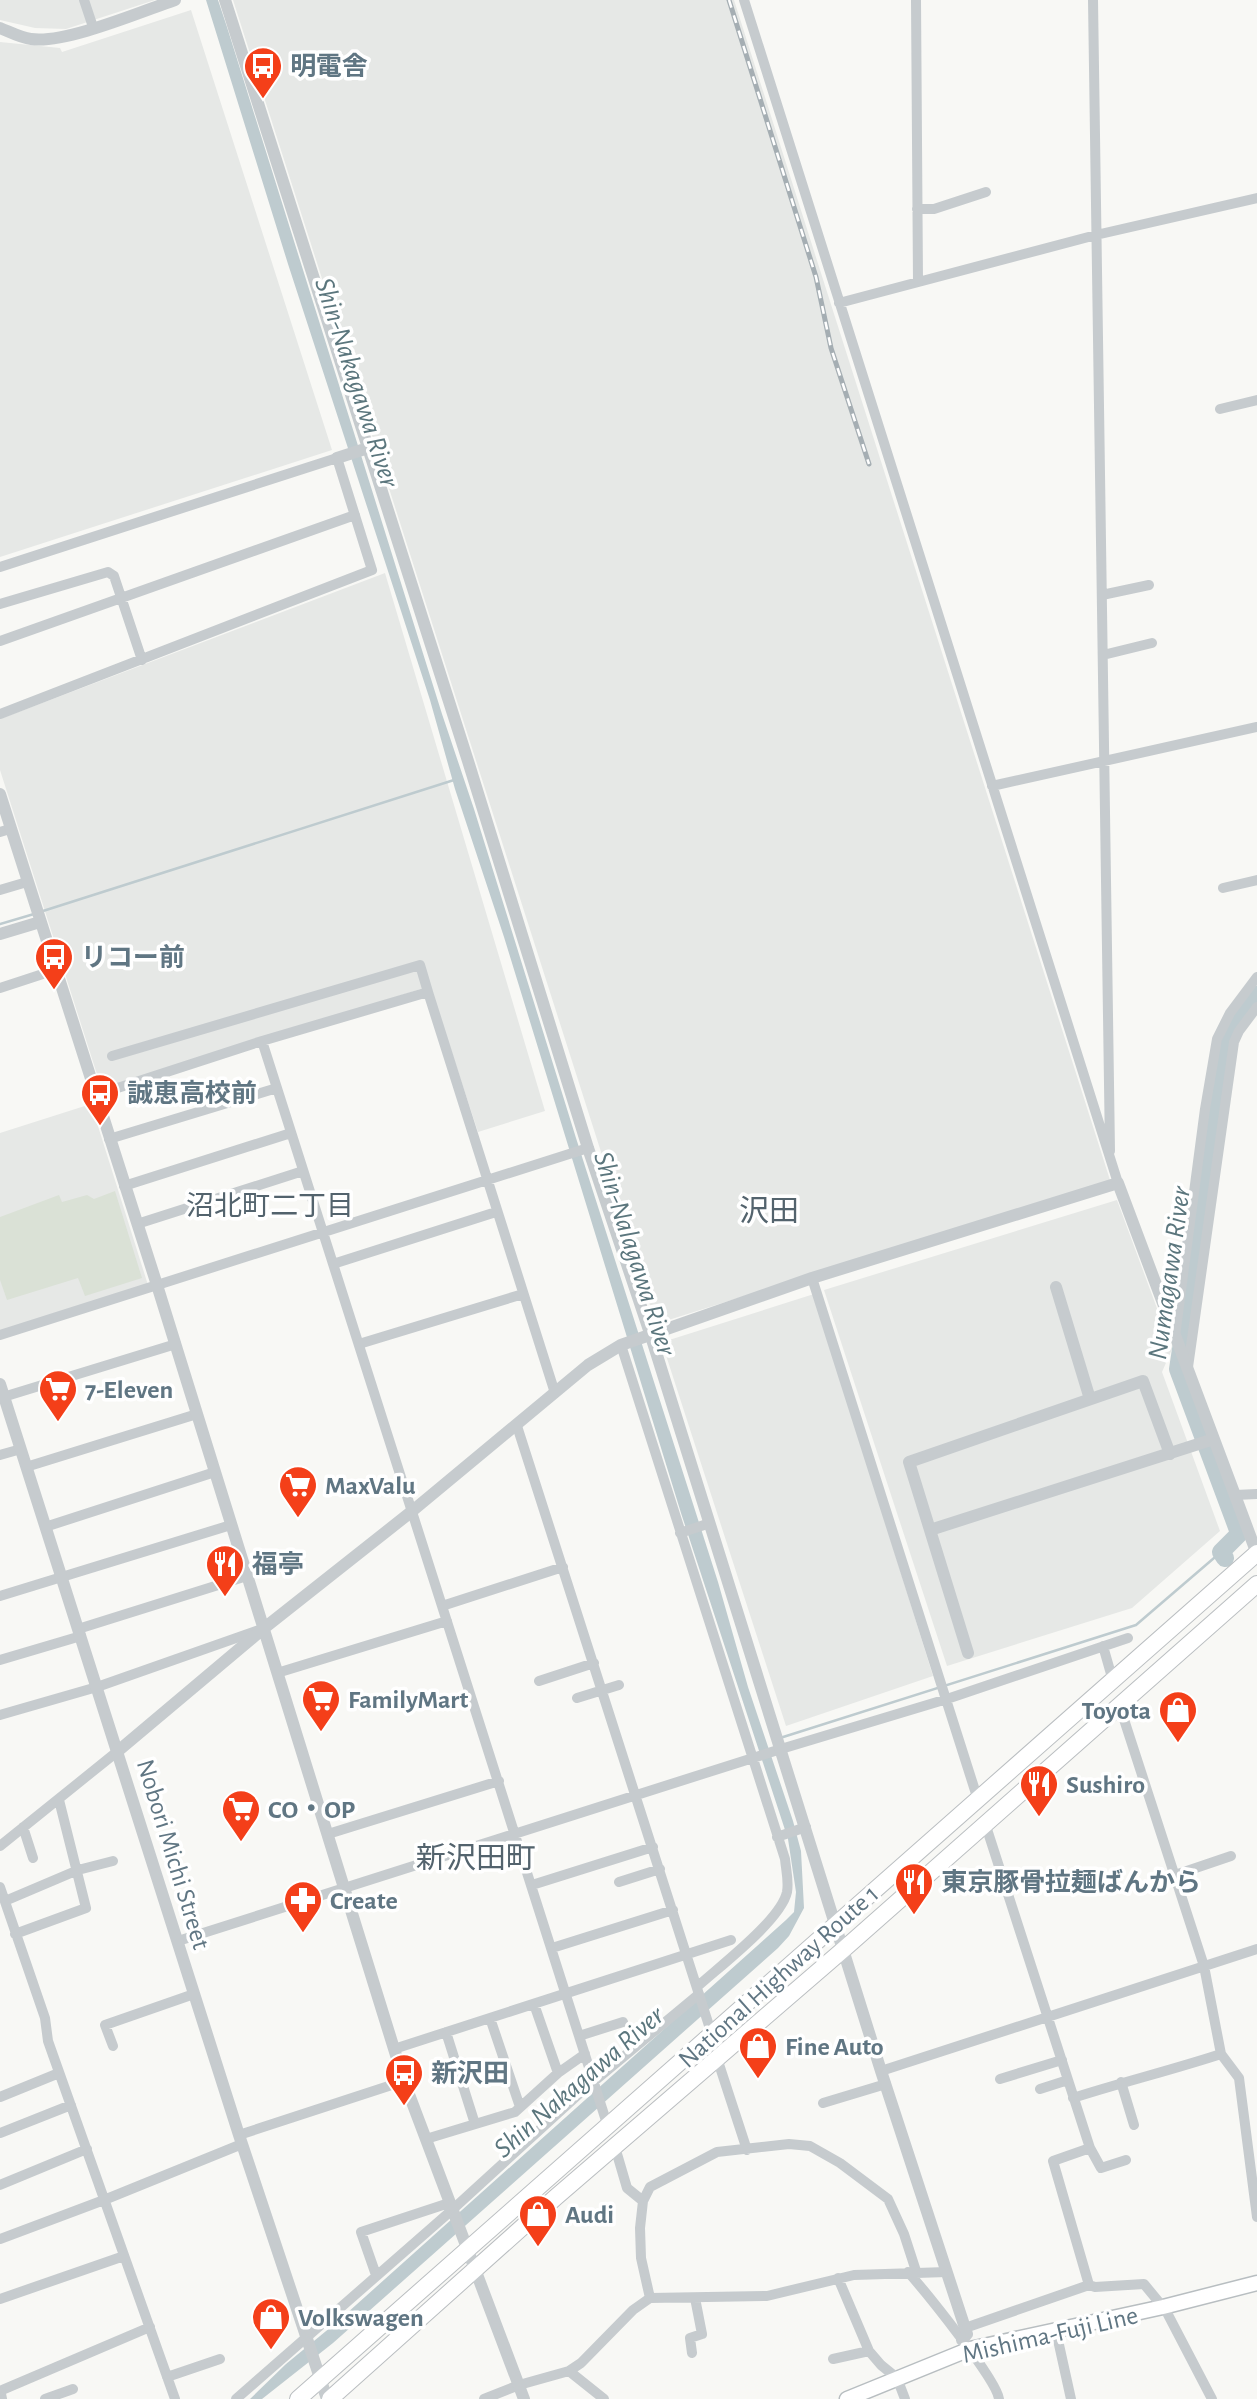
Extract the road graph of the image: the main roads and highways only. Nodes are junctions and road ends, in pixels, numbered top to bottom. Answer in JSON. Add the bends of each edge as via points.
{"nodes":[{"id":1,"x":1257,"y":1554,"type":"edge"},
{"id":2,"x":1257,"y":1584,"type":"edge"},
{"id":3,"x":1257,"y":2283,"type":"edge"},
{"id":4,"x":298,"y":2399,"type":"edge"},
{"id":5,"x":328,"y":2399,"type":"edge"},
{"id":6,"x":847,"y":2399,"type":"edge"}],
"edges":[{"from":1,"to":4,"type":"highway","name":"National Highway Route 1","via":[[836,1924],[710,2027]]},
{"from":2,"to":5,"type":"highway","name":"National Highway Route 1"},
{"from":3,"to":6,"type":"main road","name":"Mishima-Fuji Line","via":[[1056,2331],[965,2339],[897,2378]]}]}
